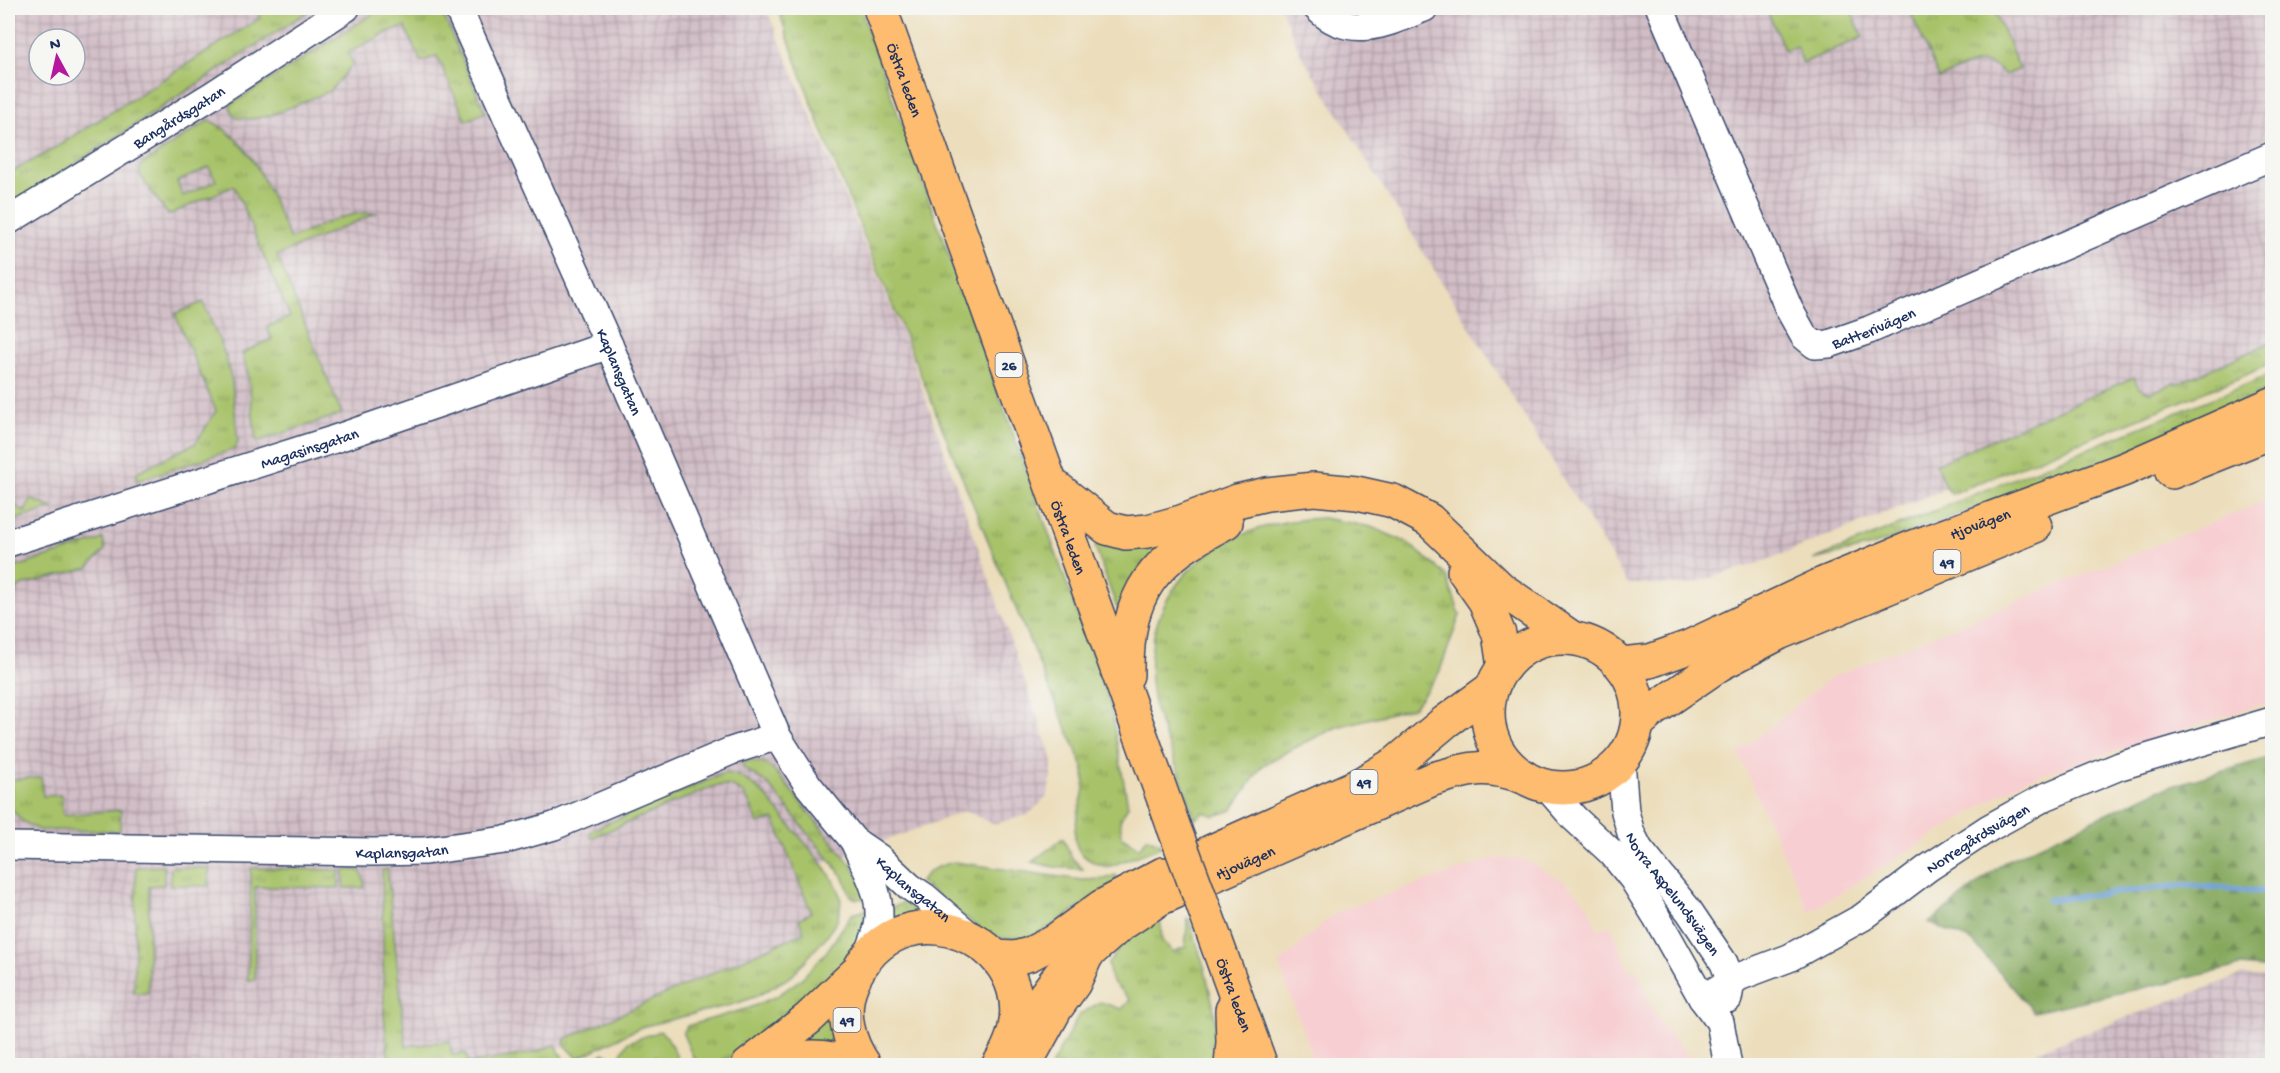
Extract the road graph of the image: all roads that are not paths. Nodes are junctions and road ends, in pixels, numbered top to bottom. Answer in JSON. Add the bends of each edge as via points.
{"nodes":[{"id":1,"x":346,"y":8,"type":"edge"},
{"id":2,"x":458,"y":8,"type":"edge"},
{"id":3,"x":880,"y":8,"type":"edge"},
{"id":4,"x":1317,"y":8,"type":"edge"},
{"id":5,"x":1424,"y":8,"type":"edge"},
{"id":6,"x":1660,"y":8,"type":"edge"},
{"id":7,"x":2272,"y":156,"type":"edge"},
{"id":8,"x":8,"y":221,"type":"edge"},
{"id":9,"x":609,"y":345,"type":"junction"},
{"id":10,"x":2272,"y":404,"type":"edge"},
{"id":11,"x":2272,"y":432,"type":"edge"},
{"id":12,"x":1052,"y":484,"type":"junction"},
{"id":13,"x":8,"y":543,"type":"edge"},
{"id":14,"x":1572,"y":638,"type":"junction"},
{"id":15,"x":1621,"y":664,"type":"junction"},
{"id":16,"x":1498,"y":677,"type":"junction"},
{"id":17,"x":1127,"y":695,"type":"junction"},
{"id":18,"x":2272,"y":722,"type":"edge"},
{"id":19,"x":1638,"y":723,"type":"junction"},
{"id":20,"x":777,"y":736,"type":"junction"},
{"id":21,"x":1621,"y":760,"type":"junction"},
{"id":22,"x":1535,"y":781,"type":"junction"},
{"id":23,"x":854,"y":842,"type":"junction"},
{"id":24,"x":8,"y":846,"type":"edge"},
{"id":25,"x":984,"y":947,"type":"junction"},
{"id":26,"x":862,"y":965,"type":"junction"},
{"id":27,"x":1731,"y":982,"type":"junction"},
{"id":28,"x":1231,"y":984,"type":"junction"},
{"id":29,"x":1702,"y":998,"type":"junction"},
{"id":30,"x":1720,"y":1022,"type":"junction"},
{"id":31,"x":1012,"y":1057,"type":"edge"},
{"id":32,"x":748,"y":1065,"type":"edge"},
{"id":33,"x":766,"y":1065,"type":"edge"},
{"id":34,"x":859,"y":1065,"type":"edge"},
{"id":35,"x":865,"y":1065,"type":"edge"},
{"id":36,"x":1231,"y":1065,"type":"edge"},
{"id":37,"x":1261,"y":1065,"type":"edge"},
{"id":38,"x":1728,"y":1065,"type":"edge"}],
"edges":[{"from":1,"to":8,"type":"street","name":"Bangårdsgatan"},
{"from":2,"to":9,"type":"street","name":"Kaplansgatan"},
{"from":3,"to":12,"type":"main road","name":"Östra leden","number":"26"},
{"from":4,"to":5,"type":"street","via":[[1349,26],[1368,27]]},
{"from":6,"to":7,"type":"street","name":"Batterivägen","via":[[1789,309],[1804,336],[1815,345],[1869,330]]},
{"from":9,"to":13,"type":"street","name":"Magasinsgatan"},
{"from":9,"to":20,"type":"street","name":"Kaplansgatan"},
{"from":10,"to":15,"type":"main road","name":"Hjovägen","number":"49","via":[[2125,469],[1834,580],[1689,647],[1650,661]]},
{"from":11,"to":19,"type":"main road","name":"Hjovägen","number":"49","via":[[1779,633],[1720,664]]},
{"from":12,"to":14,"type":"main road","via":[[1107,528],[1126,533],[1181,522],[1267,494],[1314,489],[1394,501],[1429,520],[1502,590]]},
{"from":12,"to":17,"type":"main road","name":"Östra leden","number":"26"},
{"from":14,"to":15,"type":"main road","number":"49","via":[[1591,642]]},
{"from":14,"to":16,"type":"main road","number":"49","via":[[1534,644],[1517,653]]},
{"from":15,"to":19,"type":"main road","number":"49","via":[[1638,702]]},
{"from":16,"to":17,"type":"main road","via":[[1499,634],[1468,574],[1445,552],[1418,530],[1385,513],[1313,502],[1267,507],[1241,515],[1197,537],[1157,570],[1134,607],[1127,648]]},
{"from":16,"to":22,"type":"main road","via":[[1488,708],[1490,728],[1509,764]]},
{"from":16,"to":25,"type":"main road","name":"Hjovägen","number":"49","via":[[1396,763],[1359,785],[1145,882],[1030,954],[1015,957]]},
{"from":17,"to":28,"type":"main road","name":"Östra leden","number":"26","bridge":true},
{"from":18,"to":27,"type":"street","name":"Norregårdsvägen","via":[[2120,766],[2045,797],[1928,868],[1863,917],[1789,958]]},
{"from":19,"to":21,"type":"main road","number":"49"},
{"from":20,"to":23,"type":"street","name":"Kaplansgatan","via":[[808,785]]},
{"from":20,"to":24,"type":"street","name":"Kaplansgatan","via":[[731,751],[554,826],[506,840],[425,851],[373,852]]},
{"from":21,"to":22,"type":"main road","number":"49","via":[[1606,775],[1587,784],[1567,788]]},
{"from":21,"to":27,"type":"street","name":"Norra Aspelundsvägen","via":[[1625,812],[1639,849],[1712,944]]},
{"from":22,"to":29,"type":"street","name":"Norra Aspelundsvägen","via":[[1612,853],[1633,879]]},
{"from":22,"to":31,"type":"main road","name":"Hjovägen","number":"49","via":[[1499,768],[1468,769],[1423,783],[1159,899],[1120,925],[1087,954],[1074,983],[1056,1008]]},
{"from":23,"to":25,"type":"street","name":"Kaplansgatan","via":[[879,858]]},
{"from":23,"to":26,"type":"street","name":"Kaplansgatan","via":[[874,887],[879,914],[878,927]]},
{"from":25,"to":26,"type":"main road","number":"49","via":[[954,930],[916,928],[881,944]]},
{"from":25,"to":31,"type":"main road","via":[[1009,979],[1016,1003]]},
{"from":26,"to":32,"type":"main road","via":[[809,1018]]},
{"from":26,"to":35,"type":"main road","number":"49","via":[[846,1005],[850,1038]]},
{"from":27,"to":29,"type":"street","name":"Norregårdsvägen"},
{"from":27,"to":30,"type":"street"},
{"from":28,"to":36,"type":"main road"},
{"from":28,"to":37,"type":"main road","name":"Östra leden","number":"26"},
{"from":29,"to":30,"type":"street","name":"Norra Aspelundsvägen"},
{"from":30,"to":38,"type":"street","name":"Norra Aspelundsvägen"},
{"from":33,"to":34,"type":"main road","via":[[821,1056]]}]}
